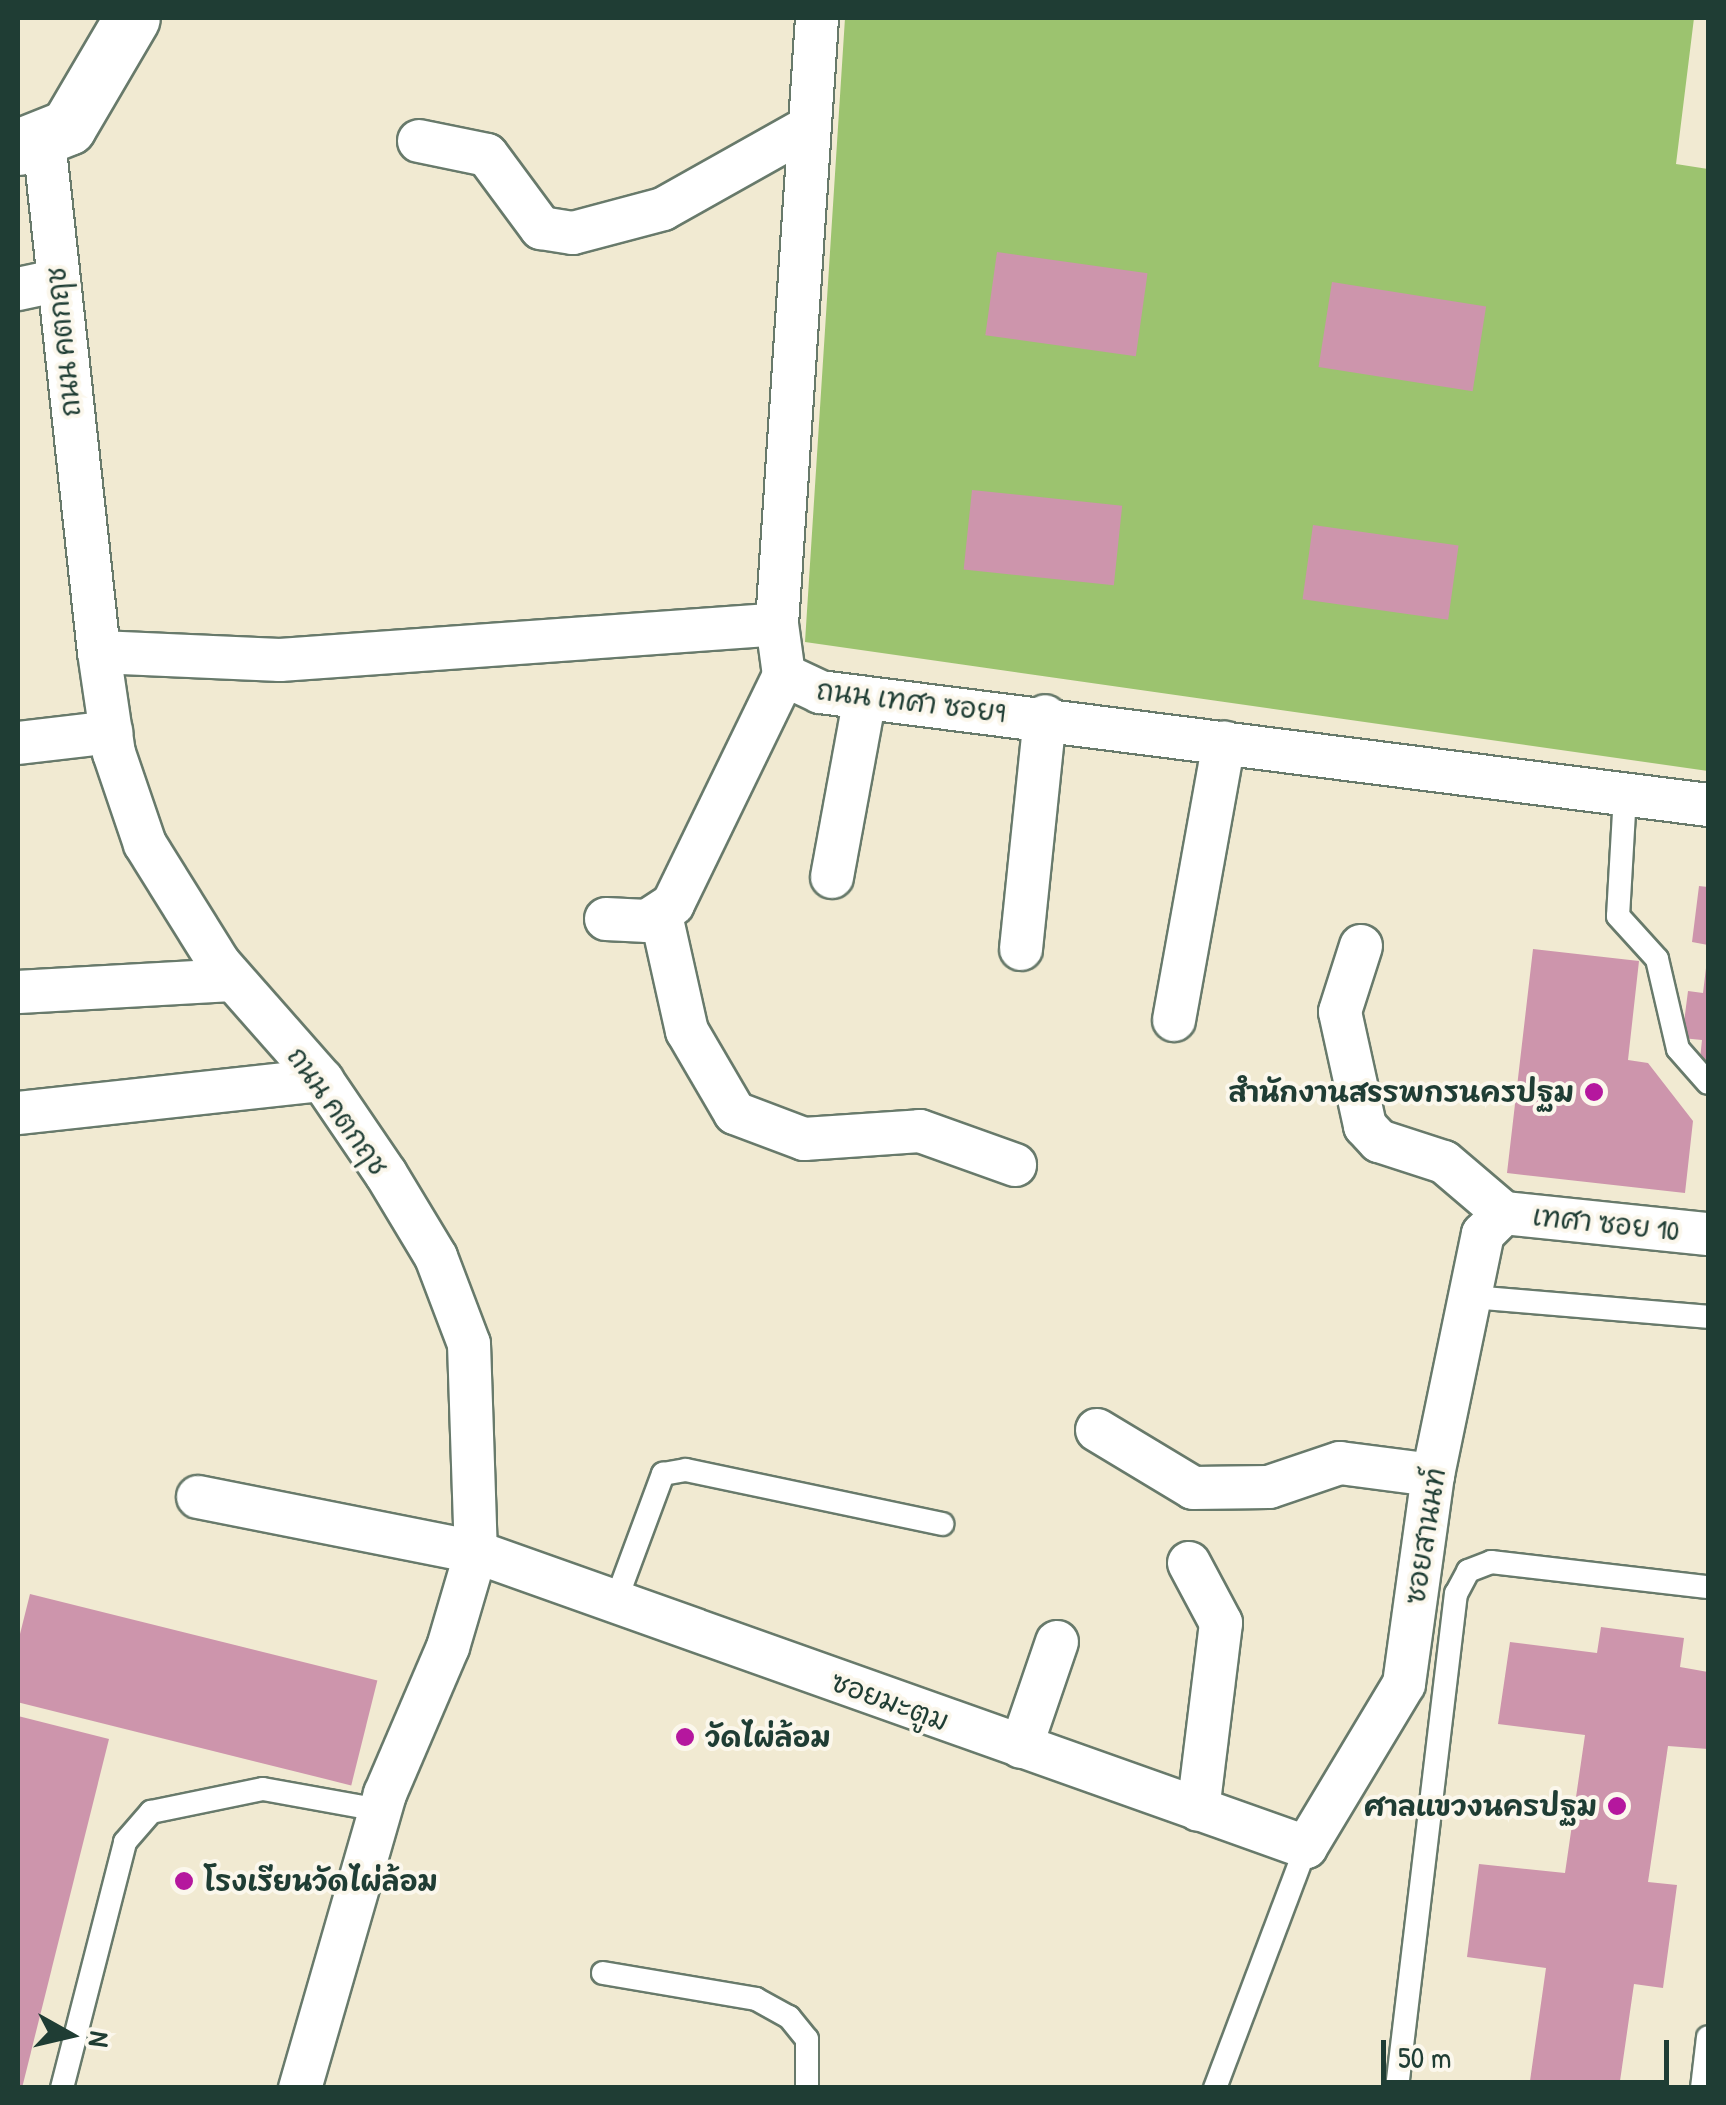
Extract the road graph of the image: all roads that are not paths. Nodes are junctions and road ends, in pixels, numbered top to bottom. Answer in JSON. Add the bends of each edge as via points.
{"nodes":[{"id":1,"x":132,"y":18,"type":"edge"},
{"id":2,"x":817,"y":18,"type":"edge"},
{"id":3,"x":809,"y":127,"type":"junction"},
{"id":4,"x":419,"y":141,"type":"dead end"},
{"id":5,"x":31,"y":144,"type":"edge"},
{"id":6,"x":37,"y":285,"type":"edge"},
{"id":7,"x":777,"y":624,"type":"junction"},
{"id":8,"x":99,"y":652,"type":"junction"},
{"id":9,"x":784,"y":674,"type":"junction"},
{"id":10,"x":864,"y":698,"type":"junction"},
{"id":11,"x":1044,"y":716,"type":"junction"},
{"id":12,"x":111,"y":732,"type":"junction"},
{"id":13,"x":1224,"y":742,"type":"junction"},
{"id":14,"x":18,"y":743,"type":"edge"},
{"id":15,"x":1625,"y":795,"type":"junction"},
{"id":16,"x":1708,"y":805,"type":"edge"},
{"id":17,"x":832,"y":877,"type":"dead end"},
{"id":18,"x":661,"y":915,"type":"junction"},
{"id":19,"x":606,"y":919,"type":"dead end"},
{"id":20,"x":1360,"y":946,"type":"dead end"},
{"id":21,"x":1021,"y":949,"type":"dead end"},
{"id":22,"x":233,"y":980,"type":"junction"},
{"id":23,"x":18,"y":992,"type":"edge"},
{"id":24,"x":1174,"y":1020,"type":"dead end"},
{"id":25,"x":322,"y":1080,"type":"junction"},
{"id":26,"x":1708,"y":1083,"type":"edge"},
{"id":27,"x":18,"y":1113,"type":"edge"},
{"id":28,"x":1016,"y":1164,"type":"dead end"},
{"id":29,"x":1504,"y":1212,"type":"junction"},
{"id":30,"x":1708,"y":1234,"type":"edge"},
{"id":31,"x":1471,"y":1298,"type":"junction"},
{"id":32,"x":1708,"y":1317,"type":"edge"},
{"id":33,"x":1097,"y":1430,"type":"dead end"},
{"id":34,"x":1433,"y":1476,"type":"junction"},
{"id":35,"x":198,"y":1496,"type":"dead end"},
{"id":36,"x":942,"y":1524,"type":"dead end"},
{"id":37,"x":476,"y":1552,"type":"junction"},
{"id":38,"x":1189,"y":1562,"type":"dead end"},
{"id":39,"x":1708,"y":1588,"type":"edge"},
{"id":40,"x":615,"y":1603,"type":"junction"},
{"id":41,"x":1056,"y":1642,"type":"dead end"},
{"id":42,"x":1020,"y":1747,"type":"junction"},
{"id":43,"x":380,"y":1810,"type":"junction"},
{"id":44,"x":1198,"y":1810,"type":"junction"},
{"id":45,"x":1306,"y":1848,"type":"junction"},
{"id":46,"x":604,"y":1973,"type":"dead end"},
{"id":47,"x":1708,"y":2037,"type":"edge"},
{"id":48,"x":62,"y":2088,"type":"edge"},
{"id":49,"x":300,"y":2088,"type":"edge"},
{"id":50,"x":807,"y":2088,"type":"edge"},
{"id":51,"x":1216,"y":2088,"type":"edge"},
{"id":52,"x":1397,"y":2088,"type":"edge"},
{"id":53,"x":1702,"y":2088,"type":"edge"}],
"edges":[{"from":1,"to":5,"type":"street","via":[[85,103]]},
{"from":2,"to":3,"type":"street","name":"ถนน เทศา ซอย9"},
{"from":3,"to":4,"type":"street","via":[[663,209],[573,232],[540,228],[488,155]]},
{"from":3,"to":7,"type":"street","name":"ถนน เทศา ซอย9"},
{"from":5,"to":6,"type":"street","name":"ถนน คตกฤช"},
{"from":6,"to":8,"type":"street","name":"ถนน คตกฤช"},
{"from":7,"to":8,"type":"street","via":[[280,660]]},
{"from":7,"to":9,"type":"street","name":"ถนน เทศา ซอย9"},
{"from":8,"to":12,"type":"street","name":"ถนน คตกฤช"},
{"from":9,"to":10,"type":"street","name":"ถนน เทศา ซอย9","via":[[798,687]]},
{"from":9,"to":18,"type":"street"},
{"from":10,"to":11,"type":"street","name":"ถนน เทศา ซอย9"},
{"from":10,"to":17,"type":"street"},
{"from":11,"to":13,"type":"street","name":"ถนน เทศา ซอย9"},
{"from":11,"to":21,"type":"street"},
{"from":12,"to":14,"type":"street"},
{"from":12,"to":22,"type":"street","name":"ถนน คตกฤช","via":[[145,844]]},
{"from":13,"to":15,"type":"street","name":"ถนน เทศา ซอย9"},
{"from":13,"to":24,"type":"street"},
{"from":15,"to":16,"type":"street","name":"ถนน เทศา ซอย9"},
{"from":15,"to":26,"type":"lane","via":[[1618,916],[1657,959],[1678,1049]]},
{"from":18,"to":19,"type":"street"},
{"from":18,"to":28,"type":"street","via":[[686,1031],[734,1113],[804,1139],[920,1131]]},
{"from":20,"to":29,"type":"street","via":[[1340,1012],[1365,1126],[1379,1141],[1444,1162]]},
{"from":22,"to":23,"type":"street"},
{"from":22,"to":25,"type":"street","name":"ถนน คตกฤช"},
{"from":25,"to":27,"type":"street"},
{"from":25,"to":37,"type":"street","name":"ถนน คตกฤช","via":[[436,1257],[469,1344]]},
{"from":29,"to":30,"type":"street","name":"เทศา ซอย 10"},
{"from":29,"to":31,"type":"street","name":"ซอยสานนท์","via":[[1483,1234]]},
{"from":31,"to":32,"type":"lane"},
{"from":31,"to":34,"type":"street","name":"ซอยสานนท์"},
{"from":33,"to":34,"type":"street","via":[[1194,1488],[1268,1487],[1340,1463]]},
{"from":34,"to":45,"type":"street","name":"ซอยสานนท์","via":[[1404,1684]]},
{"from":35,"to":37,"type":"street","name":"ซอยมะตูม"},
{"from":36,"to":40,"type":"lane","via":[[686,1470],[663,1474]]},
{"from":37,"to":40,"type":"street","name":"ซอยมะตูม"},
{"from":37,"to":43,"type":"street","name":"ถนน คตกฤช","via":[[448,1647]]},
{"from":38,"to":44,"type":"street","via":[[1221,1623]]},
{"from":39,"to":52,"type":"lane","via":[[1491,1562],[1468,1571],[1456,1594]]},
{"from":40,"to":42,"type":"street","name":"ซอยมะตูม"},
{"from":41,"to":42,"type":"street"},
{"from":42,"to":44,"type":"street","name":"ซอยมะตูม"},
{"from":43,"to":48,"type":"lane","via":[[263,1789],[152,1812],[126,1842]]},
{"from":43,"to":49,"type":"street","name":"ถนน คตกฤช"},
{"from":44,"to":45,"type":"street","name":"ซอยมะตูม"},
{"from":45,"to":51,"type":"lane"},
{"from":46,"to":50,"type":"lane","via":[[756,1999],[789,2017],[807,2039]]},
{"from":47,"to":53,"type":"lane"}]}
